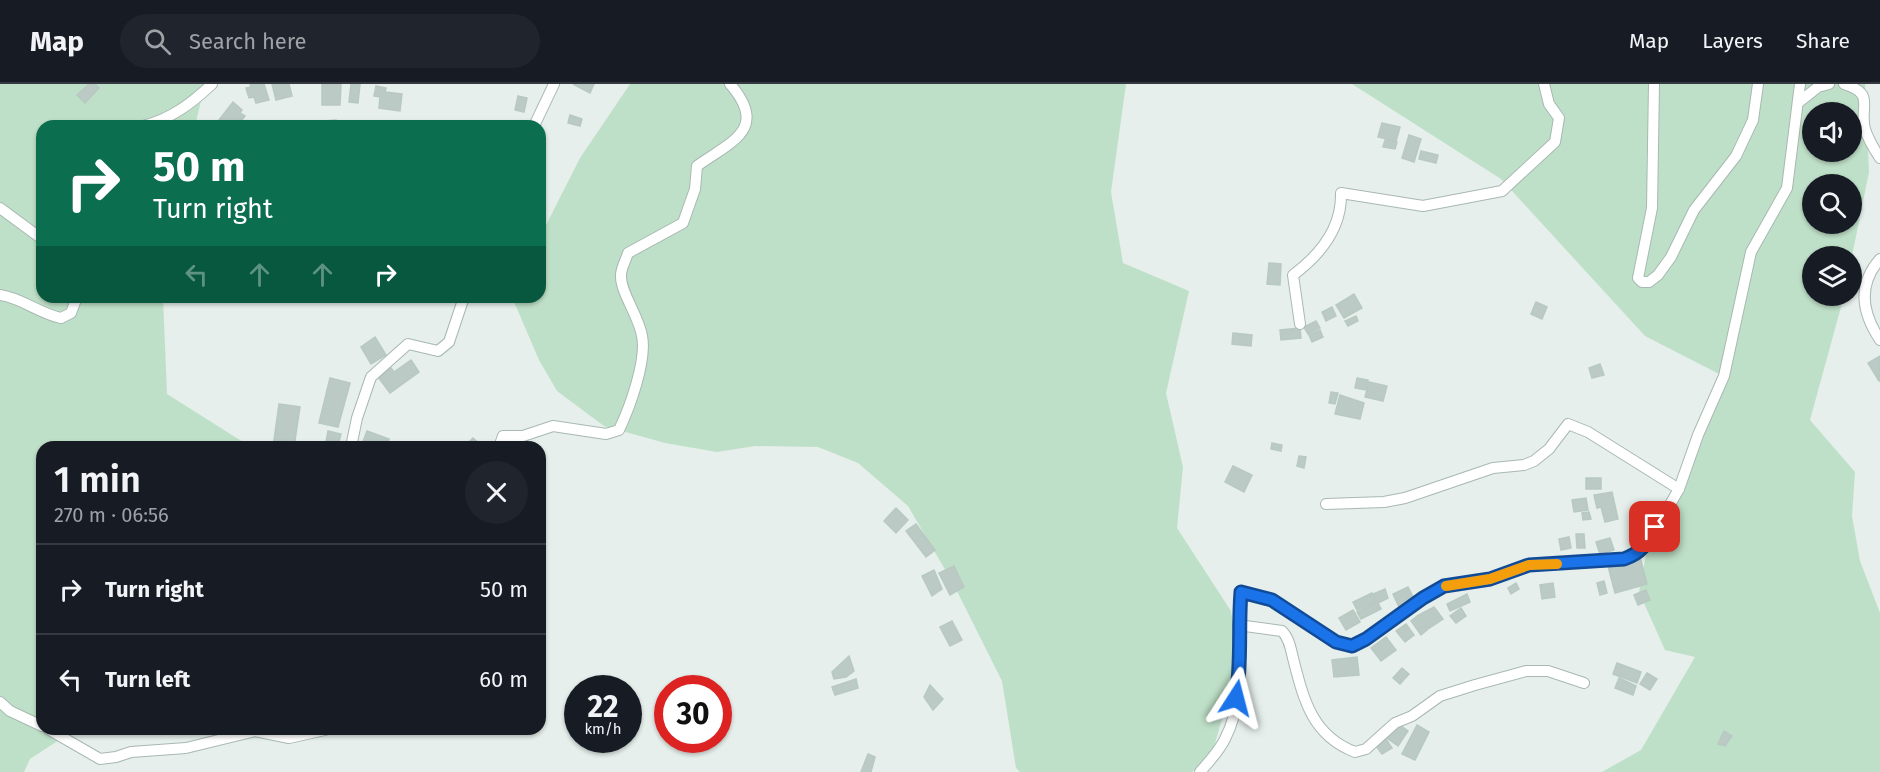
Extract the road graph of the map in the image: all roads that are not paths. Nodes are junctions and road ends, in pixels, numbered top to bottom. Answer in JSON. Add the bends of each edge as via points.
{"nodes":[{"id":1,"x":212,"y":84,"type":"edge"},
{"id":2,"x":554,"y":84,"type":"edge"},
{"id":3,"x":730,"y":84,"type":"edge"},
{"id":4,"x":1544,"y":84,"type":"edge"},
{"id":5,"x":1654,"y":84,"type":"edge"},
{"id":6,"x":1758,"y":84,"type":"edge"},
{"id":7,"x":1800,"y":84,"type":"edge"},
{"id":8,"x":1829,"y":84,"type":"edge"},
{"id":9,"x":1844,"y":84,"type":"edge"},
{"id":10,"x":1799,"y":102,"type":"junction"},
{"id":11,"x":161,"y":120,"type":"edge"},
{"id":12,"x":537,"y":120,"type":"edge"},
{"id":13,"x":1880,"y":158,"type":"edge"},
{"id":14,"x":0,"y":208,"type":"edge"},
{"id":15,"x":36,"y":235,"type":"edge"},
{"id":16,"x":1880,"y":259,"type":"edge"},
{"id":17,"x":0,"y":294,"type":"edge"},
{"id":18,"x":75,"y":303,"type":"edge"},
{"id":19,"x":462,"y":303,"type":"edge"},
{"id":20,"x":1300,"y":324,"type":"dead end"},
{"id":21,"x":1880,"y":340,"type":"edge"},
{"id":22,"x":352,"y":441,"type":"edge"},
{"id":23,"x":502,"y":441,"type":"edge"},
{"id":24,"x":1679,"y":489,"type":"junction"},
{"id":25,"x":1326,"y":504,"type":"dead end"},
{"id":26,"x":1239,"y":625,"type":"junction"},
{"id":27,"x":1584,"y":683,"type":"dead end"},
{"id":28,"x":0,"y":702,"type":"edge"},
{"id":29,"x":36,"y":723,"type":"edge"},
{"id":30,"x":58,"y":735,"type":"edge"},
{"id":31,"x":239,"y":735,"type":"edge"},
{"id":32,"x":274,"y":735,"type":"edge"},
{"id":33,"x":302,"y":735,"type":"edge"},
{"id":34,"x":1200,"y":772,"type":"edge"}],
"edges":[{"from":1,"to":11,"type":"street","via":[[192,104]]},
{"from":2,"to":12,"type":"street"},
{"from":3,"to":23,"type":"street","via":[[741,97],[748,119],[742,135],[697,166],[695,189],[683,223],[628,253],[621,275],[624,293],[634,307],[644,349],[619,430],[606,434],[554,426],[523,436],[503,436]]},
{"from":4,"to":20,"type":"street","via":[[1549,104],[1559,118],[1555,142],[1502,191],[1423,206],[1341,194],[1342,208],[1329,238],[1293,275]]},
{"from":5,"to":6,"type":"street","via":[[1653,200],[1638,278],[1642,282],[1658,275],[1694,210],[1736,156],[1751,127]]},
{"from":7,"to":10,"type":"street"},
{"from":8,"to":10,"type":"street","via":[[1818,87]]},
{"from":9,"to":13,"type":"street","via":[[1864,95],[1865,129]]},
{"from":10,"to":24,"type":"street","via":[[1787,188],[1751,252],[1724,376]]},
{"from":14,"to":15,"type":"street"},
{"from":16,"to":21,"type":"street","via":[[1864,287],[1867,319]]},
{"from":17,"to":18,"type":"street","via":[[61,318],[71,313]]},
{"from":19,"to":22,"type":"street","via":[[449,342],[438,351],[408,344],[371,377]]},
{"from":24,"to":25,"type":"street","via":[[1588,432],[1568,424],[1549,449],[1524,465],[1493,468],[1405,498]]},
{"from":24,"to":26,"type":"street","via":[[1637,554],[1601,562],[1529,565],[1490,579],[1444,586],[1352,646],[1336,642],[1272,600],[1241,592]]},
{"from":26,"to":27,"type":"street","via":[[1282,631],[1289,642],[1309,714],[1334,741],[1355,752],[1366,749],[1395,723],[1440,696],[1475,685],[1526,671],[1548,671]]},
{"from":26,"to":34,"type":"street","via":[[1241,669],[1231,721],[1225,738]]},
{"from":28,"to":29,"type":"street"},
{"from":30,"to":31,"type":"street","via":[[100,759],[131,752],[186,748]]},
{"from":32,"to":33,"type":"street"}]}
